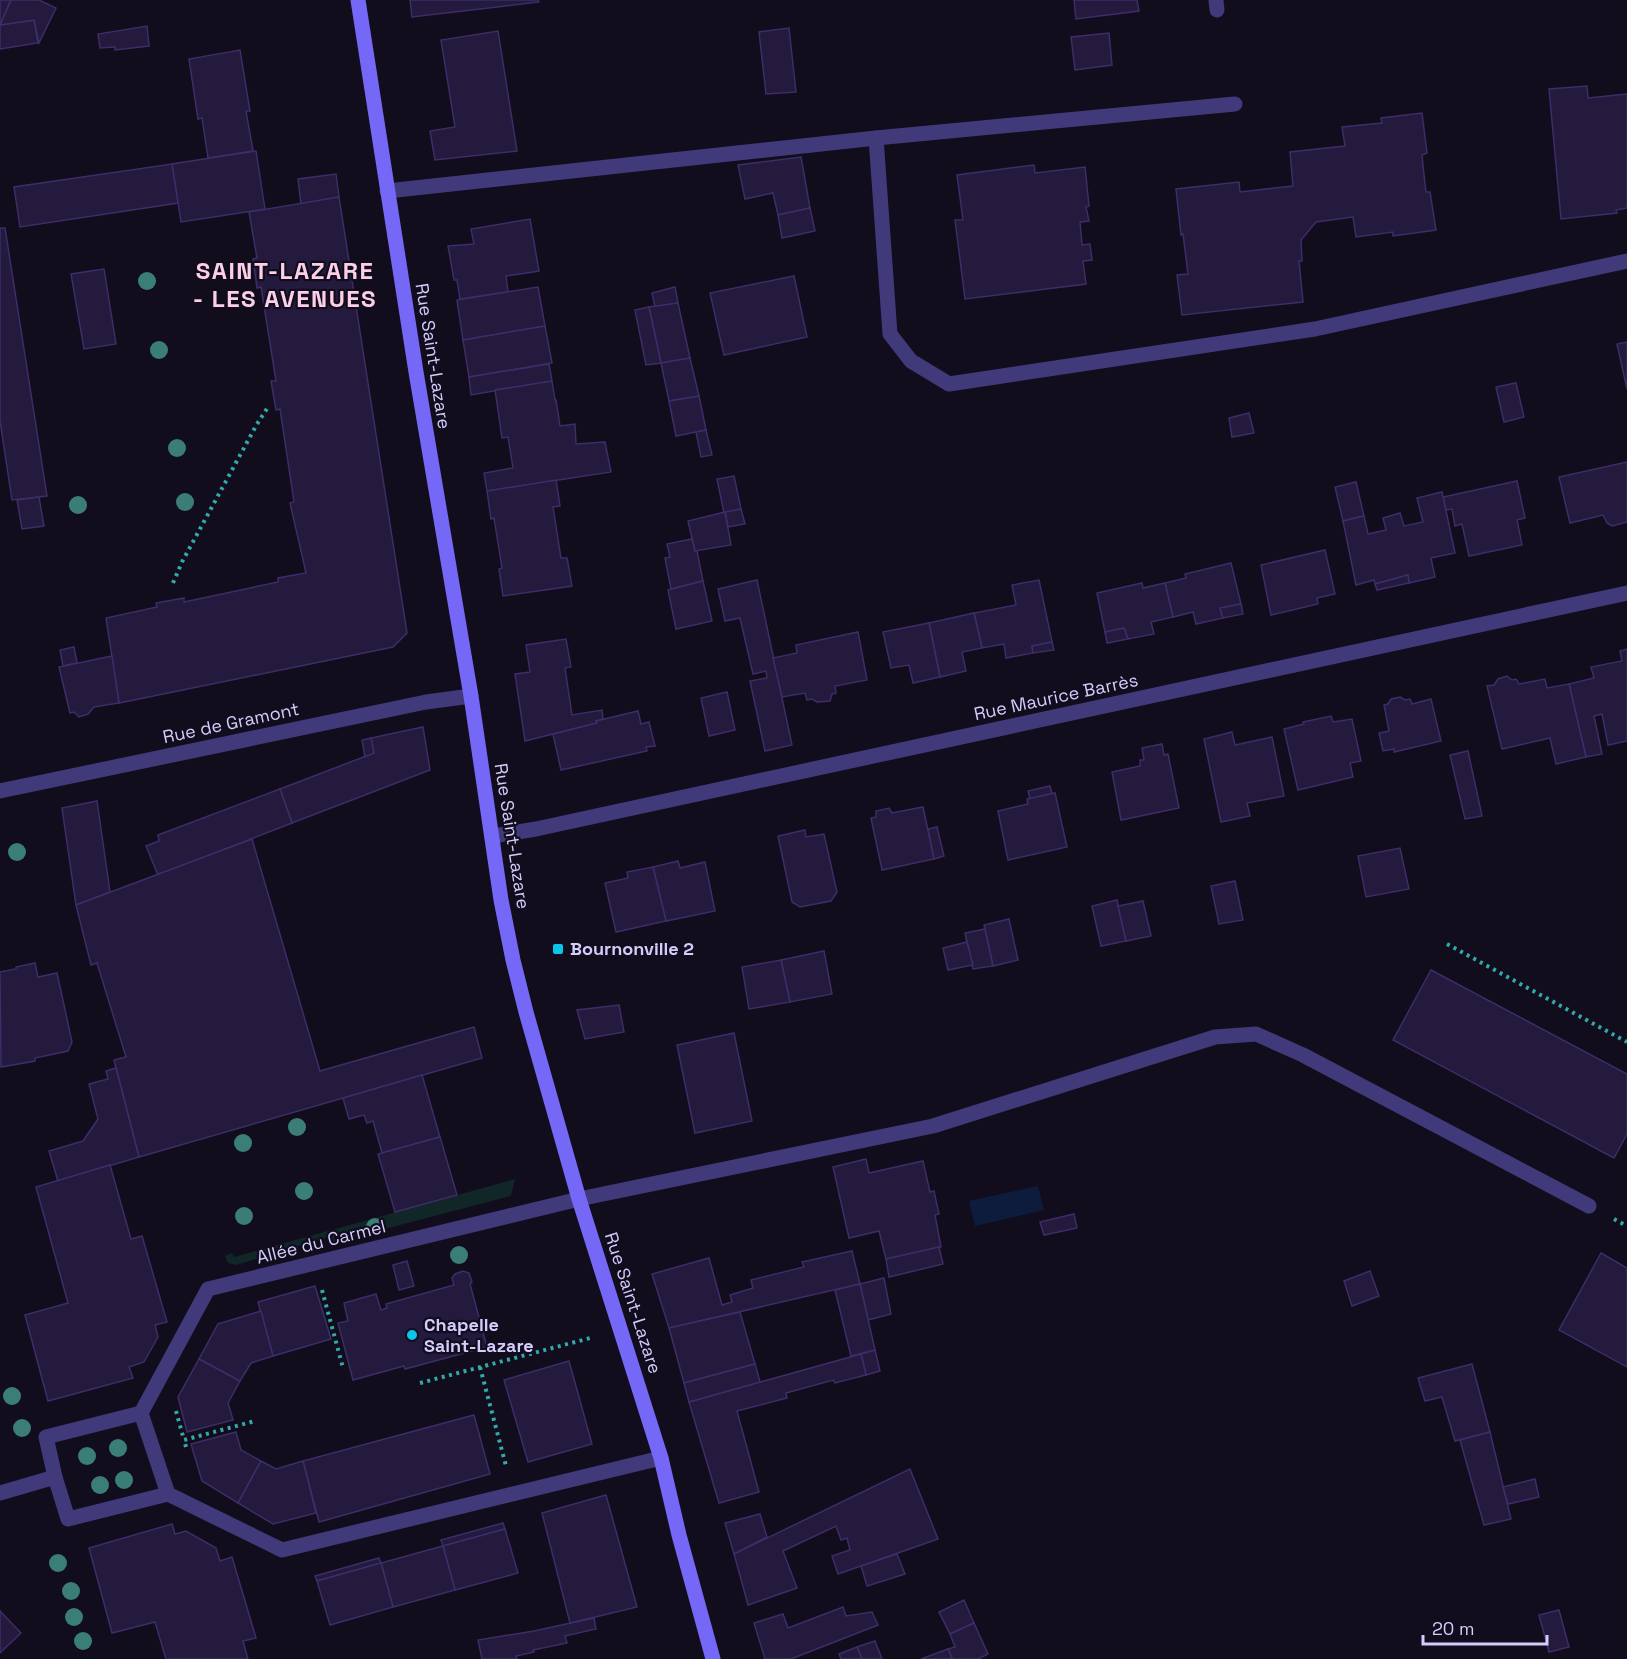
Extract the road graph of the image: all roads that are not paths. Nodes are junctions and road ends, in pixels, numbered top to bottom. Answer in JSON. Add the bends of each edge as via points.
{"nodes":[{"id":1,"x":358,"y":0,"type":"edge"},
{"id":2,"x":1235,"y":104,"type":"dead end"},
{"id":3,"x":876,"y":138,"type":"junction"},
{"id":4,"x":387,"y":191,"type":"junction"},
{"id":5,"x":1627,"y":261,"type":"edge"},
{"id":6,"x":1627,"y":593,"type":"edge"},
{"id":7,"x":471,"y":696,"type":"junction"},
{"id":8,"x":0,"y":791,"type":"edge"},
{"id":9,"x":492,"y":836,"type":"junction"},
{"id":10,"x":579,"y":1199,"type":"junction"},
{"id":11,"x":1589,"y":1206,"type":"dead end"},
{"id":12,"x":141,"y":1413,"type":"junction"},
{"id":13,"x":661,"y":1458,"type":"junction"},
{"id":14,"x":56,"y":1477,"type":"junction"},
{"id":15,"x":0,"y":1493,"type":"edge"},
{"id":16,"x":168,"y":1494,"type":"junction"},
{"id":17,"x":713,"y":1659,"type":"edge"}],
"edges":[{"from":1,"to":4,"type":"main road","name":"Rue Saint-Lazare"},
{"from":2,"to":3,"type":"street"},
{"from":3,"to":4,"type":"street"},
{"from":3,"to":5,"type":"street","via":[[890,334],[911,362],[949,384],[1315,329]]},
{"from":4,"to":7,"type":"main road","name":"Rue Saint-Lazare"},
{"from":6,"to":9,"type":"street","name":"Rue Maurice Barrès"},
{"from":7,"to":8,"type":"street","name":"Rue de Gramont","via":[[426,702]]},
{"from":7,"to":9,"type":"main road","name":"Rue Saint-Lazare"},
{"from":9,"to":10,"type":"main road","name":"Rue Saint-Lazare","via":[[513,960]]},
{"from":10,"to":11,"type":"street","name":"Allée du Carmel","via":[[933,1126],[1215,1037],[1256,1034]]},
{"from":10,"to":12,"type":"street","name":"Allée du Carmel","via":[[208,1289]]},
{"from":10,"to":13,"type":"main road","name":"Rue Saint-Lazare"},
{"from":12,"to":14,"type":"street","via":[[46,1437]]},
{"from":12,"to":16,"type":"street"},
{"from":13,"to":16,"type":"street","via":[[282,1550]]},
{"from":13,"to":17,"type":"main road","name":"Rue Saint-Lazare"},
{"from":14,"to":15,"type":"street"},
{"from":14,"to":16,"type":"street","via":[[68,1519]]}]}
